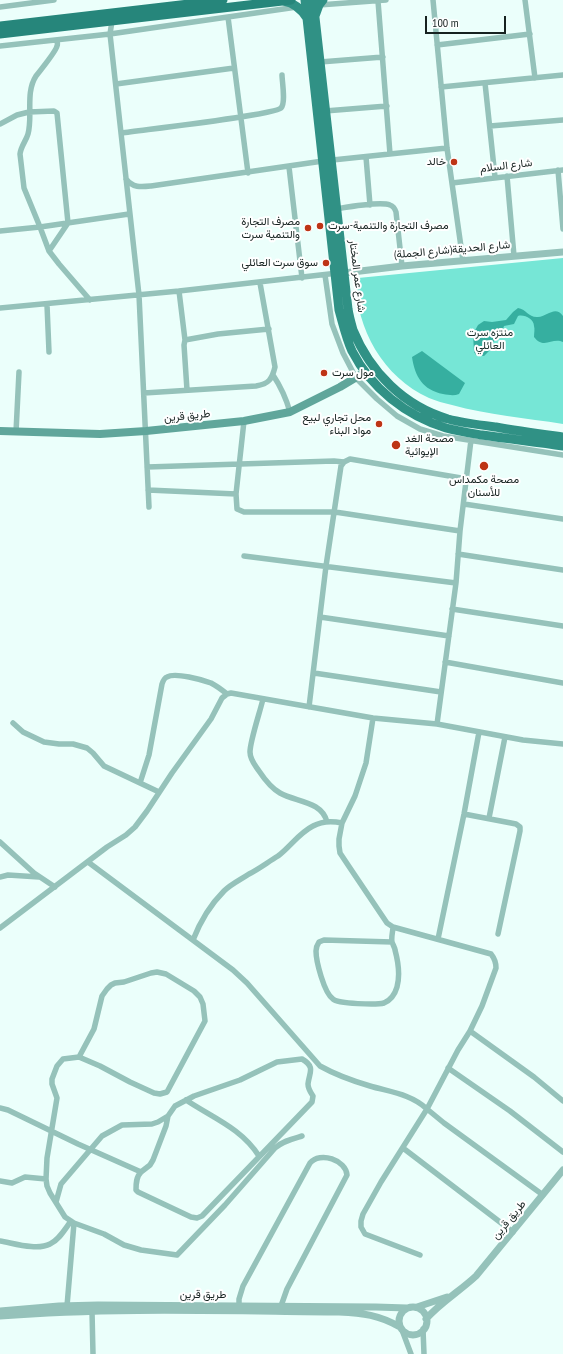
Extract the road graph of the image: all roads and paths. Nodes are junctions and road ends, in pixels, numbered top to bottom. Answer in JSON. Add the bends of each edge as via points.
{"nodes":[{"id":1,"x":54,"y":0,"type":"edge"},
{"id":2,"x":223,"y":0,"type":"edge"},
{"id":3,"x":287,"y":0,"type":"edge"},
{"id":4,"x":305,"y":0,"type":"edge"},
{"id":5,"x":386,"y":0,"type":"edge"},
{"id":6,"x":433,"y":0,"type":"edge"},
{"id":7,"x":525,"y":0,"type":"edge"},
{"id":8,"x":378,"y":1,"type":"edge"},
{"id":9,"x":318,"y":2,"type":"edge"},
{"id":10,"x":0,"y":7,"type":"edge"},
{"id":11,"x":297,"y":7,"type":"junction"},
{"id":12,"x":228,"y":17,"type":"junction"},
{"id":13,"x":311,"y":18,"type":"junction"},
{"id":14,"x":112,"y":21,"type":"junction"},
{"id":15,"x":0,"y":26,"type":"edge"},
{"id":16,"x":0,"y":34,"type":"edge"},
{"id":17,"x":110,"y":34,"type":"junction"},
{"id":18,"x":530,"y":34,"type":"junction"},
{"id":19,"x":57,"y":40,"type":"junction"},
{"id":20,"x":437,"y":45,"type":"junction"},
{"id":21,"x":0,"y":46,"type":"edge"},
{"id":22,"x":383,"y":56,"type":"junction"},
{"id":23,"x":320,"y":62,"type":"junction"},
{"id":24,"x":234,"y":68,"type":"junction"},
{"id":25,"x":282,"y":74,"type":"dead end"},
{"id":26,"x":563,"y":76,"type":"edge"},
{"id":27,"x":535,"y":78,"type":"junction"},
{"id":28,"x":485,"y":83,"type":"junction"},
{"id":29,"x":116,"y":84,"type":"junction"},
{"id":30,"x":441,"y":87,"type":"junction"},
{"id":31,"x":387,"y":106,"type":"junction"},
{"id":32,"x":325,"y":111,"type":"junction"},
{"id":33,"x":29,"y":112,"type":"junction"},
{"id":34,"x":241,"y":117,"type":"junction"},
{"id":35,"x":563,"y":120,"type":"edge"},
{"id":36,"x":0,"y":124,"type":"edge"},
{"id":37,"x":490,"y":126,"type":"junction"},
{"id":38,"x":122,"y":133,"type":"junction"},
{"id":39,"x":447,"y":148,"type":"junction"},
{"id":40,"x":390,"y":154,"type":"junction"},
{"id":41,"x":366,"y":157,"type":"junction"},
{"id":42,"x":327,"y":161,"type":"junction"},
{"id":43,"x":289,"y":167,"type":"junction"},
{"id":44,"x":560,"y":170,"type":"edge"},
{"id":45,"x":248,"y":173,"type":"junction"},
{"id":46,"x":125,"y":175,"type":"junction"},
{"id":47,"x":507,"y":176,"type":"junction"},
{"id":48,"x":495,"y":177,"type":"junction"},
{"id":49,"x":452,"y":183,"type":"junction"},
{"id":50,"x":333,"y":204,"type":"junction"},
{"id":51,"x":370,"y":205,"type":"junction"},
{"id":52,"x":129,"y":214,"type":"junction"},
{"id":53,"x":68,"y":223,"type":"junction"},
{"id":54,"x":40,"y":227,"type":"junction"},
{"id":55,"x":563,"y":229,"type":"edge"},
{"id":56,"x":0,"y":231,"type":"edge"},
{"id":57,"x":49,"y":251,"type":"junction"},
{"id":58,"x":563,"y":252,"type":"edge"},
{"id":59,"x":514,"y":256,"type":"junction"},
{"id":60,"x":463,"y":260,"type":"junction"},
{"id":61,"x":402,"y":266,"type":"junction"},
{"id":62,"x":339,"y":273,"type":"junction"},
{"id":63,"x":325,"y":275,"type":"junction"},
{"id":64,"x":302,"y":278,"type":"junction"},
{"id":65,"x":260,"y":283,"type":"junction"},
{"id":66,"x":180,"y":291,"type":"junction"},
{"id":67,"x":139,"y":296,"type":"junction"},
{"id":68,"x":90,"y":300,"type":"junction"},
{"id":69,"x":47,"y":305,"type":"junction"},
{"id":70,"x":0,"y":308,"type":"edge"},
{"id":71,"x":342,"y":319,"type":"junction"},
{"id":72,"x":332,"y":324,"type":"junction"},
{"id":73,"x":269,"y":329,"type":"junction"},
{"id":74,"x":185,"y":340,"type":"junction"},
{"id":75,"x":49,"y":352,"type":"dead end"},
{"id":76,"x":19,"y":372,"type":"dead end"},
{"id":77,"x":365,"y":372,"type":"junction"},
{"id":78,"x":273,"y":375,"type":"junction"},
{"id":79,"x":356,"y":378,"type":"junction"},
{"id":80,"x":187,"y":390,"type":"junction"},
{"id":81,"x":144,"y":393,"type":"junction"},
{"id":82,"x":402,"y":408,"type":"junction"},
{"id":83,"x":290,"y":412,"type":"junction"},
{"id":84,"x":397,"y":416,"type":"junction"},
{"id":85,"x":244,"y":421,"type":"junction"},
{"id":86,"x":146,"y":431,"type":"junction"},
{"id":87,"x":0,"y":432,"type":"edge"},
{"id":88,"x":16,"y":432,"type":"junction"},
{"id":89,"x":563,"y":437,"type":"edge"},
{"id":90,"x":471,"y":440,"type":"junction"},
{"id":91,"x":563,"y":446,"type":"edge"},
{"id":92,"x":563,"y":455,"type":"edge"},
{"id":93,"x":344,"y":462,"type":"junction"},
{"id":94,"x":239,"y":464,"type":"junction"},
{"id":95,"x":147,"y":467,"type":"junction"},
{"id":96,"x":468,"y":479,"type":"junction"},
{"id":97,"x":148,"y":490,"type":"junction"},
{"id":98,"x":236,"y":494,"type":"junction"},
{"id":99,"x":464,"y":504,"type":"junction"},
{"id":100,"x":149,"y":507,"type":"dead end"},
{"id":101,"x":335,"y":512,"type":"junction"},
{"id":102,"x":563,"y":519,"type":"edge"},
{"id":103,"x":460,"y":531,"type":"junction"},
{"id":104,"x":458,"y":554,"type":"junction"},
{"id":105,"x":244,"y":556,"type":"dead end"},
{"id":106,"x":326,"y":566,"type":"junction"},
{"id":107,"x":563,"y":570,"type":"edge"},
{"id":108,"x":456,"y":583,"type":"junction"},
{"id":109,"x":452,"y":609,"type":"junction"},
{"id":110,"x":320,"y":617,"type":"junction"},
{"id":111,"x":563,"y":626,"type":"edge"},
{"id":112,"x":449,"y":636,"type":"junction"},
{"id":113,"x":445,"y":662,"type":"junction"},
{"id":114,"x":314,"y":673,"type":"junction"},
{"id":115,"x":563,"y":683,"type":"edge"},
{"id":116,"x":441,"y":692,"type":"junction"},
{"id":117,"x":227,"y":694,"type":"junction"},
{"id":118,"x":263,"y":699,"type":"junction"},
{"id":119,"x":309,"y":707,"type":"junction"},
{"id":120,"x":373,"y":718,"type":"junction"},
{"id":121,"x":13,"y":723,"type":"dead end"},
{"id":122,"x":437,"y":724,"type":"junction"},
{"id":123,"x":479,"y":732,"type":"junction"},
{"id":124,"x":505,"y":737,"type":"junction"},
{"id":125,"x":563,"y":744,"type":"edge"},
{"id":126,"x":140,"y":783,"type":"junction"},
{"id":127,"x":159,"y":792,"type":"junction"},
{"id":128,"x":464,"y":814,"type":"junction"},
{"id":129,"x":489,"y":818,"type":"junction"},
{"id":130,"x":327,"y":822,"type":"junction"},
{"id":131,"x":342,"y":823,"type":"junction"},
{"id":132,"x":0,"y":842,"type":"edge"},
{"id":133,"x":88,"y":862,"type":"junction"},
{"id":134,"x":0,"y":877,"type":"edge"},
{"id":135,"x":39,"y":877,"type":"junction"},
{"id":136,"x":55,"y":887,"type":"junction"},
{"id":137,"x":394,"y":927,"type":"junction"},
{"id":138,"x":0,"y":928,"type":"edge"},
{"id":139,"x":498,"y":934,"type":"dead end"},
{"id":140,"x":438,"y":939,"type":"junction"},
{"id":141,"x":193,"y":940,"type":"junction"},
{"id":142,"x":392,"y":942,"type":"junction"},
{"id":143,"x":470,"y":1031,"type":"junction"},
{"id":144,"x":79,"y":1057,"type":"junction"},
{"id":145,"x":448,"y":1068,"type":"junction"},
{"id":146,"x":186,"y":1100,"type":"junction"},
{"id":147,"x":563,"y":1102,"type":"edge"},
{"id":148,"x":0,"y":1108,"type":"edge"},
{"id":149,"x":427,"y":1109,"type":"junction"},
{"id":150,"x":168,"y":1116,"type":"junction"},
{"id":151,"x":52,"y":1132,"type":"junction"},
{"id":152,"x":302,"y":1136,"type":"dead end"},
{"id":153,"x":403,"y":1148,"type":"junction"},
{"id":154,"x":91,"y":1150,"type":"junction"},
{"id":155,"x":563,"y":1152,"type":"edge"},
{"id":156,"x":259,"y":1156,"type":"junction"},
{"id":157,"x":563,"y":1170,"type":"edge"},
{"id":158,"x":141,"y":1172,"type":"junction"},
{"id":159,"x":46,"y":1179,"type":"junction"},
{"id":160,"x":0,"y":1181,"type":"edge"},
{"id":161,"x":543,"y":1195,"type":"junction"},
{"id":162,"x":56,"y":1202,"type":"junction"},
{"id":163,"x":72,"y":1222,"type":"junction"},
{"id":164,"x":513,"y":1232,"type":"junction"},
{"id":165,"x":0,"y":1241,"type":"edge"},
{"id":166,"x":420,"y":1256,"type":"dead end"},
{"id":167,"x":451,"y":1296,"type":"junction"},
{"id":168,"x":67,"y":1306,"type":"junction"},
{"id":169,"x":239,"y":1306,"type":"junction"},
{"id":170,"x":281,"y":1306,"type":"junction"},
{"id":171,"x":417,"y":1307,"type":"junction"},
{"id":172,"x":407,"y":1308,"type":"junction"},
{"id":173,"x":0,"y":1311,"type":"edge"},
{"id":174,"x":92,"y":1311,"type":"junction"},
{"id":175,"x":0,"y":1316,"type":"edge"},
{"id":176,"x":426,"y":1319,"type":"junction"},
{"id":177,"x":401,"y":1328,"type":"junction"},
{"id":178,"x":424,"y":1329,"type":"junction"},
{"id":179,"x":93,"y":1354,"type":"edge"},
{"id":180,"x":411,"y":1354,"type":"edge"},
{"id":181,"x":424,"y":1354,"type":"edge"}],
"edges":[{"from":1,"to":10,"type":"street"},
{"from":2,"to":15,"type":"highway"},
{"from":3,"to":11,"type":"main road"},
{"from":3,"to":14,"type":"highway"},
{"from":4,"to":13,"type":"main road"},
{"from":5,"to":8,"type":"street"},
{"from":6,"to":20,"type":"street"},
{"from":7,"to":18,"type":"street"},
{"from":8,"to":9,"type":"street"},
{"from":8,"to":22,"type":"street"},
{"from":9,"to":13,"type":"main road"},
{"from":11,"to":12,"type":"street"},
{"from":11,"to":13,"type":"main road"},
{"from":12,"to":17,"type":"street"},
{"from":12,"to":24,"type":"street"},
{"from":13,"to":23,"type":"main road"},
{"from":13,"to":42,"type":"main road"},
{"from":14,"to":16,"type":"highway"},
{"from":14,"to":17,"type":"street"},
{"from":17,"to":19,"type":"street"},
{"from":17,"to":29,"type":"street"},
{"from":18,"to":20,"type":"street"},
{"from":18,"to":27,"type":"street"},
{"from":19,"to":21,"type":"street"},
{"from":19,"to":33,"type":"street","via":[[54,52],[35,78]]},
{"from":20,"to":30,"type":"street"},
{"from":22,"to":23,"type":"street"},
{"from":22,"to":31,"type":"street"},
{"from":23,"to":32,"type":"main road"},
{"from":24,"to":29,"type":"street"},
{"from":24,"to":34,"type":"street"},
{"from":25,"to":34,"type":"street","via":[[281,108]]},
{"from":26,"to":27,"type":"street"},
{"from":27,"to":28,"type":"street"},
{"from":28,"to":30,"type":"street"},
{"from":28,"to":37,"type":"street"},
{"from":29,"to":38,"type":"street"},
{"from":30,"to":39,"type":"street"},
{"from":31,"to":32,"type":"street"},
{"from":31,"to":40,"type":"street"},
{"from":32,"to":42,"type":"main road"},
{"from":33,"to":36,"type":"street","via":[[11,117]]},
{"from":33,"to":53,"type":"street","via":[[57,113]]},
{"from":33,"to":54,"type":"street","via":[[28,133],[20,149],[20,161],[24,188]]},
{"from":34,"to":38,"type":"street"},
{"from":34,"to":45,"type":"street"},
{"from":35,"to":37,"type":"street"},
{"from":37,"to":48,"type":"street"},
{"from":38,"to":46,"type":"street"},
{"from":39,"to":40,"type":"street"},
{"from":39,"to":49,"type":"street"},
{"from":40,"to":41,"type":"street"},
{"from":41,"to":42,"type":"street"},
{"from":41,"to":51,"type":"street"},
{"from":42,"to":43,"type":"street"},
{"from":42,"to":50,"type":"main road"},
{"from":43,"to":45,"type":"street"},
{"from":43,"to":64,"type":"street"},
{"from":44,"to":47,"type":"street","name":"شارع السلام"},
{"from":44,"to":55,"type":"street"},
{"from":45,"to":46,"type":"street","via":[[139,187],[130,183]]},
{"from":46,"to":52,"type":"street"},
{"from":47,"to":48,"type":"street","name":"شارع السلام"},
{"from":47,"to":59,"type":"street"},
{"from":48,"to":49,"type":"street","name":"شارع السلام"},
{"from":49,"to":60,"type":"street"},
{"from":50,"to":51,"type":"street"},
{"from":50,"to":62,"type":"main road"},
{"from":51,"to":61,"type":"street","via":[[390,205],[396,212]]},
{"from":52,"to":53,"type":"street"},
{"from":52,"to":67,"type":"street"},
{"from":53,"to":54,"type":"street"},
{"from":53,"to":57,"type":"street"},
{"from":54,"to":56,"type":"street"},
{"from":54,"to":57,"type":"street"},
{"from":57,"to":68,"type":"street"},
{"from":58,"to":59,"type":"street","name":"شارع الحديقة(شارع الجملة)"},
{"from":59,"to":60,"type":"street","name":"شارع الحديقة(شارع الجملة)"},
{"from":60,"to":61,"type":"street","name":"شارع الحديقة(شارع الجملة)"},
{"from":61,"to":62,"type":"street","name":"شارع الحديقة(شارع الجملة)"},
{"from":62,"to":63,"type":"street"},
{"from":62,"to":71,"type":"main road"},
{"from":62,"to":89,"type":"main road","name":"شارع عمر المختار","via":[[353,329],[361,346],[374,368],[407,400],[448,419]]},
{"from":63,"to":64,"type":"street"},
{"from":63,"to":72,"type":"street"},
{"from":64,"to":65,"type":"street"},
{"from":65,"to":66,"type":"street"},
{"from":65,"to":73,"type":"street"},
{"from":66,"to":67,"type":"street"},
{"from":66,"to":74,"type":"street"},
{"from":67,"to":68,"type":"street"},
{"from":67,"to":81,"type":"street"},
{"from":68,"to":69,"type":"street"},
{"from":69,"to":70,"type":"street"},
{"from":69,"to":75,"type":"street"},
{"from":71,"to":72,"type":"main road"},
{"from":71,"to":77,"type":"main road","via":[[352,351]]},
{"from":72,"to":79,"type":"street"},
{"from":73,"to":74,"type":"street"},
{"from":73,"to":78,"type":"street","via":[[275,367]]},
{"from":74,"to":80,"type":"street"},
{"from":76,"to":88,"type":"street"},
{"from":77,"to":79,"type":"main road","name":"طريق قرين"},
{"from":77,"to":82,"type":"main road"},
{"from":78,"to":80,"type":"street","via":[[264,384]]},
{"from":78,"to":83,"type":"street","via":[[286,398]]},
{"from":79,"to":83,"type":"main road","name":"طريق قرين"},
{"from":79,"to":84,"type":"street"},
{"from":80,"to":81,"type":"street"},
{"from":81,"to":86,"type":"street"},
{"from":82,"to":84,"type":"main road"},
{"from":82,"to":91,"type":"main road","via":[[446,428]]},
{"from":83,"to":85,"type":"main road","name":"طريق قرين"},
{"from":84,"to":90,"type":"street","via":[[420,429]]},
{"from":85,"to":86,"type":"main road","name":"طريق قرين"},
{"from":85,"to":94,"type":"street"},
{"from":86,"to":88,"type":"main road","name":"طريق قرين","via":[[100,434]]},
{"from":86,"to":95,"type":"street"},
{"from":87,"to":88,"type":"main road","name":"طريق قرين"},
{"from":90,"to":92,"type":"street"},
{"from":90,"to":96,"type":"street"},
{"from":93,"to":94,"type":"street"},
{"from":93,"to":96,"type":"street","via":[[350,459]]},
{"from":93,"to":101,"type":"street","via":[[341,466]]},
{"from":94,"to":95,"type":"street"},
{"from":94,"to":98,"type":"street"},
{"from":95,"to":97,"type":"street"},
{"from":96,"to":99,"type":"street"},
{"from":97,"to":98,"type":"street"},
{"from":97,"to":100,"type":"street"},
{"from":98,"to":101,"type":"street","via":[[237,509],[244,512]]},
{"from":99,"to":102,"type":"street"},
{"from":99,"to":103,"type":"street"},
{"from":101,"to":103,"type":"street"},
{"from":101,"to":106,"type":"street"},
{"from":103,"to":104,"type":"street"},
{"from":104,"to":107,"type":"street"},
{"from":104,"to":108,"type":"street"},
{"from":105,"to":106,"type":"street"},
{"from":106,"to":108,"type":"street"},
{"from":106,"to":110,"type":"street"},
{"from":108,"to":109,"type":"street"},
{"from":109,"to":111,"type":"street"},
{"from":109,"to":112,"type":"street"},
{"from":110,"to":112,"type":"street"},
{"from":110,"to":114,"type":"street"},
{"from":112,"to":113,"type":"street"},
{"from":113,"to":115,"type":"street"},
{"from":113,"to":116,"type":"street"},
{"from":114,"to":116,"type":"street"},
{"from":114,"to":119,"type":"street"},
{"from":116,"to":122,"type":"street"},
{"from":117,"to":118,"type":"street"},
{"from":117,"to":126,"type":"street","via":[[210,683],[181,676],[169,675],[165,678],[149,755]]},
{"from":117,"to":127,"type":"street"},
{"from":118,"to":119,"type":"street"},
{"from":118,"to":130,"type":"street","via":[[250,748],[252,760],[272,787],[320,809]]},
{"from":119,"to":120,"type":"street"},
{"from":120,"to":122,"type":"street"},
{"from":120,"to":131,"type":"street","via":[[366,763],[355,796]]},
{"from":121,"to":126,"type":"street","via":[[23,732],[44,742],[88,748],[104,766]]},
{"from":122,"to":123,"type":"street"},
{"from":123,"to":124,"type":"street"},
{"from":123,"to":128,"type":"street"},
{"from":124,"to":125,"type":"street"},
{"from":124,"to":129,"type":"street"},
{"from":126,"to":127,"type":"street"},
{"from":127,"to":133,"type":"street","via":[[147,811],[126,835]]},
{"from":128,"to":129,"type":"street"},
{"from":128,"to":140,"type":"street"},
{"from":129,"to":139,"type":"street","via":[[520,827]]},
{"from":130,"to":131,"type":"street"},
{"from":130,"to":141,"type":"street","via":[[314,825],[279,855],[224,891],[205,916]]},
{"from":131,"to":137,"type":"street","via":[[340,853],[384,919]]},
{"from":132,"to":135,"type":"street"},
{"from":133,"to":136,"type":"street"},
{"from":133,"to":141,"type":"street"},
{"from":134,"to":135,"type":"street","via":[[8,874]]},
{"from":135,"to":136,"type":"street"},
{"from":136,"to":138,"type":"street"},
{"from":137,"to":140,"type":"street"},
{"from":137,"to":142,"type":"street"},
{"from":140,"to":143,"type":"street","via":[[492,954],[495,959],[496,968]]},
{"from":141,"to":149,"type":"street","via":[[247,982],[320,1066],[369,1086],[404,1095]]},
{"from":142,"to":142,"type":"street","via":[[398,961],[398,973],[397,987],[391,999],[372,1004],[333,1000],[317,961],[316,950],[319,942]]},
{"from":143,"to":145,"type":"street"},
{"from":143,"to":147,"type":"street","via":[[534,1077]]},
{"from":144,"to":144,"type":"street","via":[[94,1028],[102,996],[111,985],[157,972],[166,974],[200,997],[205,1021],[167,1092],[154,1092]]},
{"from":144,"to":151,"type":"street","via":[[63,1059],[53,1074],[52,1084],[57,1098]]},
{"from":145,"to":149,"type":"street"},
{"from":145,"to":155,"type":"street"},
{"from":146,"to":150,"type":"street","via":[[175,1106]]},
{"from":146,"to":156,"type":"street","via":[[242,1135]]},
{"from":146,"to":156,"type":"street","via":[[240,1080],[277,1062],[305,1060],[311,1071],[308,1086],[313,1096],[312,1102]]},
{"from":148,"to":151,"type":"street"},
{"from":149,"to":153,"type":"street"},
{"from":149,"to":161,"type":"street"},
{"from":150,"to":154,"type":"street","via":[[152,1124],[122,1126],[102,1136]]},
{"from":150,"to":158,"type":"street","via":[[153,1160]]},
{"from":151,"to":154,"type":"street"},
{"from":151,"to":159,"type":"street"},
{"from":152,"to":163,"type":"street","via":[[275,1148],[178,1255],[141,1250]]},
{"from":153,"to":164,"type":"street"},
{"from":153,"to":166,"type":"street","via":[[363,1214],[361,1227],[365,1234]]},
{"from":154,"to":158,"type":"street"},
{"from":154,"to":162,"type":"street","via":[[61,1184]]},
{"from":156,"to":158,"type":"street","via":[[202,1216],[197,1218],[138,1192],[136,1182]]},
{"from":157,"to":161,"type":"street","name":"طريق قرين"},
{"from":159,"to":160,"type":"street","via":[[25,1177],[12,1183]]},
{"from":159,"to":162,"type":"street"},
{"from":161,"to":164,"type":"street","name":"طريق قرين"},
{"from":162,"to":163,"type":"street","via":[[65,1217]]},
{"from":163,"to":165,"type":"street","via":[[50,1244],[40,1247]]},
{"from":163,"to":168,"type":"street"},
{"from":164,"to":167,"type":"street","name":"طريق قرين","via":[[476,1276]]},
{"from":167,"to":171,"type":"street","name":"طريق قرين"},
{"from":167,"to":176,"type":"street","name":"طريق قرين"},
{"from":168,"to":169,"type":"street","name":"طريق قرين"},
{"from":168,"to":173,"type":"street","name":"طريق قرين"},
{"from":169,"to":170,"type":"street","name":"طريق قرين"},
{"from":169,"to":170,"type":"street","via":[[243,1286],[310,1163],[316,1157],[330,1158],[343,1164],[347,1175],[287,1289]]},
{"from":170,"to":172,"type":"street","name":"طريق قرين"},
{"from":171,"to":172,"type":"street"},
{"from":171,"to":176,"type":"street"},
{"from":172,"to":177,"type":"street","via":[[400,1314]]},
{"from":174,"to":175,"type":"street","name":"طريق قرين"},
{"from":174,"to":177,"type":"street","name":"طريق قرين","via":[[362,1313]]},
{"from":174,"to":179,"type":"street"},
{"from":176,"to":178,"type":"street"},
{"from":177,"to":178,"type":"street","via":[[409,1334],[417,1334]]},
{"from":177,"to":180,"type":"street"},
{"from":178,"to":181,"type":"street"}]}
